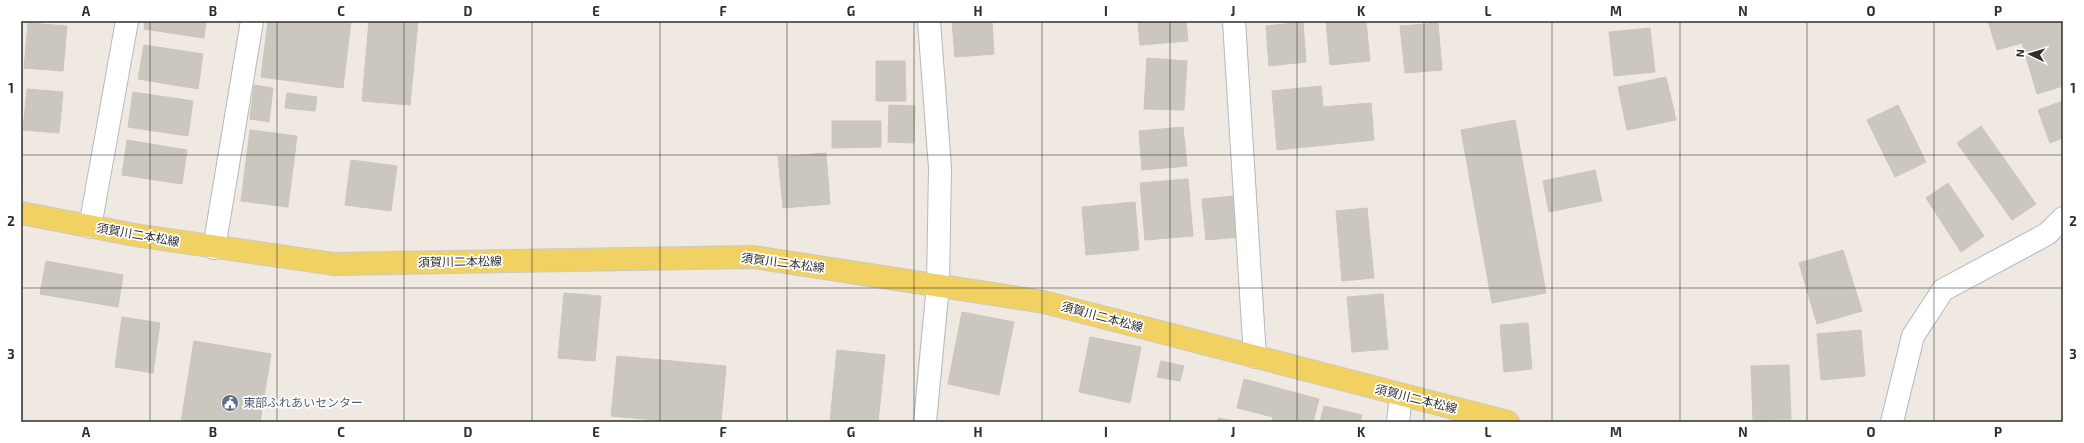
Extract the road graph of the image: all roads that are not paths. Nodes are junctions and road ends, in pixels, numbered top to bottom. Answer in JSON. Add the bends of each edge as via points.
{"nodes":[{"id":1,"x":127,"y":21,"type":"edge"},
{"id":2,"x":252,"y":21,"type":"edge"},
{"id":3,"x":929,"y":21,"type":"edge"},
{"id":4,"x":1234,"y":21,"type":"edge"},
{"id":5,"x":21,"y":213,"type":"edge"},
{"id":6,"x":2063,"y":218,"type":"edge"},
{"id":7,"x":90,"y":227,"type":"junction"},
{"id":8,"x":214,"y":248,"type":"junction"},
{"id":9,"x":938,"y":285,"type":"junction"},
{"id":10,"x":1255,"y":357,"type":"junction"},
{"id":11,"x":1402,"y":395,"type":"junction"},
{"id":12,"x":925,"y":422,"type":"edge"},
{"id":13,"x":1398,"y":422,"type":"edge"},
{"id":14,"x":1508,"y":422,"type":"edge"},
{"id":15,"x":1892,"y":422,"type":"edge"}],
"edges":[{"from":1,"to":7,"type":"street"},
{"from":2,"to":8,"type":"street"},
{"from":3,"to":9,"type":"street","via":[[940,168]]},
{"from":4,"to":10,"type":"street"},
{"from":5,"to":7,"type":"main road","name":"須賀川二本松線"},
{"from":6,"to":15,"type":"street","via":[[2047,234],[1943,290],[1913,336]]},
{"from":7,"to":8,"type":"main road","name":"須賀川二本松線"},
{"from":8,"to":9,"type":"main road","name":"須賀川二本松線","via":[[334,264],[753,258]]},
{"from":9,"to":10,"type":"main road","name":"須賀川二本松線","via":[[1044,302]]},
{"from":9,"to":12,"type":"street"},
{"from":10,"to":11,"type":"main road","name":"須賀川二本松線"},
{"from":11,"to":13,"type":"street"},
{"from":11,"to":14,"type":"main road","name":"須賀川二本松線"}]}
